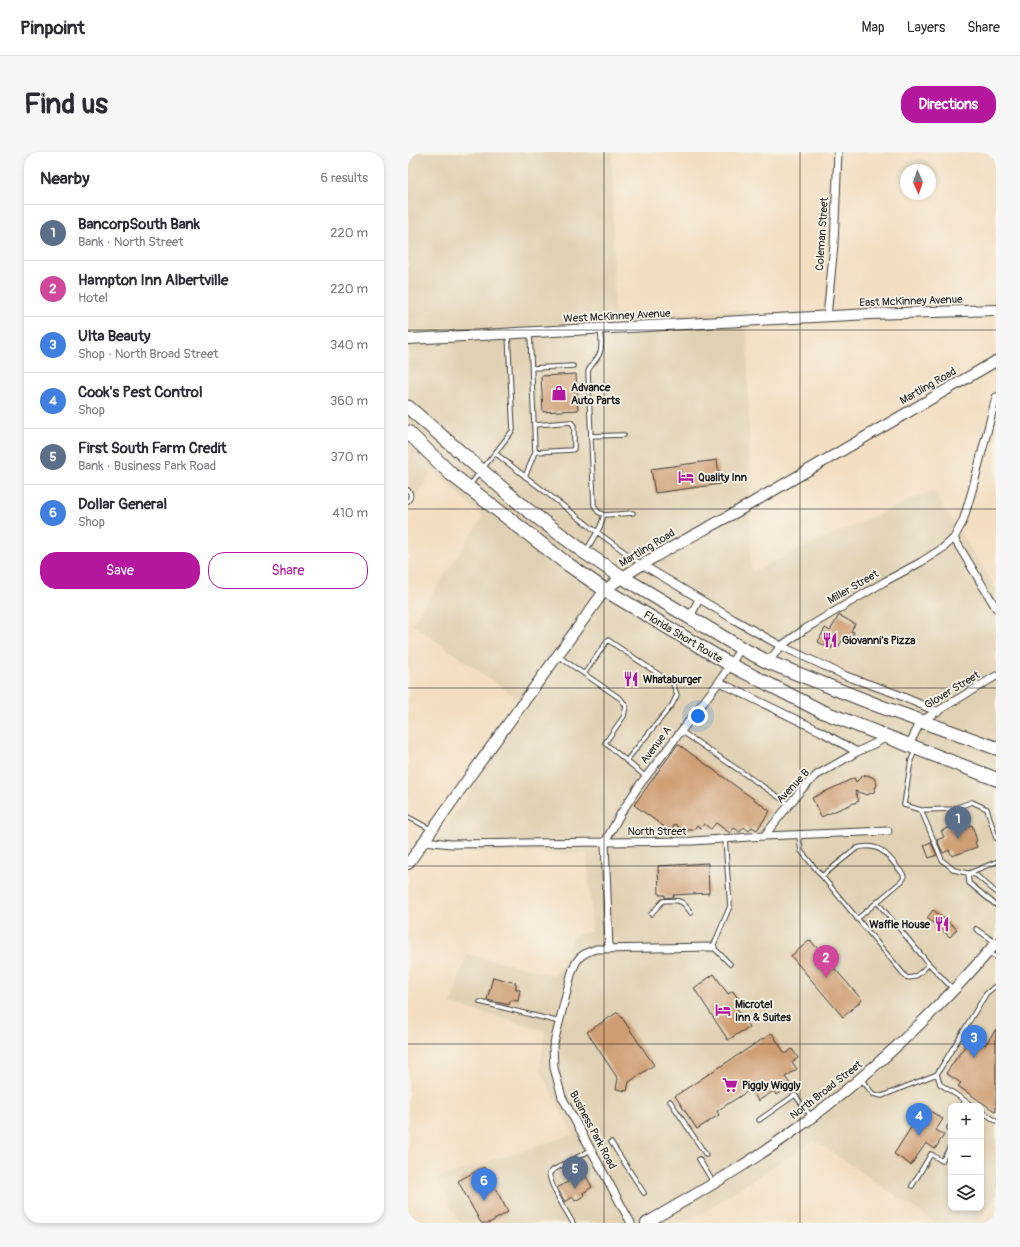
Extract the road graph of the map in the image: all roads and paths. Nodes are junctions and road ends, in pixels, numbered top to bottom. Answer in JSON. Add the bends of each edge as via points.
{"nodes":[{"id":1,"x":838,"y":152,"type":"edge"},
{"id":2,"x":996,"y":310,"type":"edge"},
{"id":3,"x":827,"y":317,"type":"junction"},
{"id":4,"x":600,"y":328,"type":"junction"},
{"id":5,"x":530,"y":332,"type":"junction"},
{"id":6,"x":508,"y":333,"type":"junction"},
{"id":7,"x":408,"y":339,"type":"edge"},
{"id":8,"x":996,"y":361,"type":"edge"},
{"id":9,"x":573,"y":366,"type":"dead end"},
{"id":10,"x":532,"y":368,"type":"junction"},
{"id":11,"x":996,"y":397,"type":"edge"},
{"id":12,"x":408,"y":406,"type":"edge"},
{"id":13,"x":534,"y":424,"type":"junction"},
{"id":14,"x":408,"y":432,"type":"edge"},
{"id":15,"x":624,"y":435,"type":"dead end"},
{"id":16,"x":591,"y":436,"type":"junction"},
{"id":17,"x":535,"y":452,"type":"junction"},
{"id":18,"x":495,"y":453,"type":"junction"},
{"id":19,"x":481,"y":471,"type":"junction"},
{"id":20,"x":525,"y":477,"type":"junction"},
{"id":21,"x":468,"y":487,"type":"junction"},
{"id":22,"x":408,"y":490,"type":"edge"},
{"id":23,"x":408,"y":501,"type":"edge"},
{"id":24,"x":633,"y":513,"type":"dead end"},
{"id":25,"x":604,"y":514,"type":"junction"},
{"id":26,"x":597,"y":532,"type":"junction"},
{"id":27,"x":954,"y":538,"type":"junction"},
{"id":28,"x":585,"y":552,"type":"junction"},
{"id":29,"x":643,"y":565,"type":"junction"},
{"id":30,"x":622,"y":578,"type":"junction"},
{"id":31,"x":605,"y":590,"type":"junction"},
{"id":32,"x":699,"y":599,"type":"junction"},
{"id":33,"x":996,"y":608,"type":"edge"},
{"id":34,"x":690,"y":618,"type":"junction"},
{"id":35,"x":781,"y":646,"type":"junction"},
{"id":36,"x":741,"y":648,"type":"junction"},
{"id":37,"x":558,"y":656,"type":"junction"},
{"id":38,"x":768,"y":662,"type":"junction"},
{"id":39,"x":731,"y":665,"type":"junction"},
{"id":40,"x":584,"y":674,"type":"junction"},
{"id":41,"x":996,"y":676,"type":"edge"},
{"id":42,"x":719,"y":682,"type":"junction"},
{"id":43,"x":938,"y":712,"type":"junction"},
{"id":44,"x":921,"y":721,"type":"junction"},
{"id":45,"x":681,"y":731,"type":"junction"},
{"id":46,"x":888,"y":737,"type":"junction"},
{"id":47,"x":912,"y":746,"type":"junction"},
{"id":48,"x":996,"y":748,"type":"edge"},
{"id":49,"x":857,"y":752,"type":"junction"},
{"id":50,"x":626,"y":761,"type":"junction"},
{"id":51,"x":646,"y":776,"type":"junction"},
{"id":52,"x":996,"y":779,"type":"edge"},
{"id":53,"x":790,"y":804,"type":"junction"},
{"id":54,"x":922,"y":810,"type":"junction"},
{"id":55,"x":408,"y":817,"type":"edge"},
{"id":56,"x":433,"y":830,"type":"junction"},
{"id":57,"x":888,"y":831,"type":"dead end"},
{"id":58,"x":764,"y":836,"type":"junction"},
{"id":59,"x":799,"y":836,"type":"junction"},
{"id":60,"x":996,"y":838,"type":"edge"},
{"id":61,"x":725,"y":839,"type":"junction"},
{"id":62,"x":425,"y":841,"type":"junction"},
{"id":63,"x":605,"y":842,"type":"junction"},
{"id":64,"x":996,"y":862,"type":"edge"},
{"id":65,"x":408,"y":864,"type":"edge"},
{"id":66,"x":968,"y":873,"type":"junction"},
{"id":67,"x":822,"y":876,"type":"junction"},
{"id":68,"x":996,"y":892,"type":"edge"},
{"id":69,"x":878,"y":902,"type":"junction"},
{"id":70,"x":996,"y":906,"type":"edge"},
{"id":71,"x":691,"y":913,"type":"dead end"},
{"id":72,"x":651,"y":914,"type":"dead end"},
{"id":73,"x":857,"y":918,"type":"junction"},
{"id":74,"x":976,"y":929,"type":"dead end"},
{"id":75,"x":996,"y":943,"type":"edge"},
{"id":76,"x":713,"y":947,"type":"junction"},
{"id":77,"x":609,"y":949,"type":"junction"},
{"id":78,"x":992,"y":955,"type":"edge"},
{"id":79,"x":730,"y":964,"type":"dead end"},
{"id":80,"x":929,"y":964,"type":"junction"},
{"id":81,"x":996,"y":987,"type":"edge"},
{"id":82,"x":954,"y":990,"type":"junction"},
{"id":83,"x":480,"y":1002,"type":"dead end"},
{"id":84,"x":560,"y":1022,"type":"junction"},
{"id":85,"x":937,"y":1074,"type":"junction"},
{"id":86,"x":861,"y":1078,"type":"junction"},
{"id":87,"x":965,"y":1100,"type":"junction"},
{"id":88,"x":670,"y":1101,"type":"dead end"},
{"id":89,"x":964,"y":1103,"type":"edge"},
{"id":90,"x":969,"y":1103,"type":"edge"},
{"id":91,"x":984,"y":1113,"type":"edge"},
{"id":92,"x":812,"y":1117,"type":"junction"},
{"id":93,"x":759,"y":1120,"type":"dead end"},
{"id":94,"x":996,"y":1121,"type":"edge"},
{"id":95,"x":611,"y":1142,"type":"dead end"},
{"id":96,"x":948,"y":1149,"type":"edge"},
{"id":97,"x":591,"y":1150,"type":"junction"},
{"id":98,"x":706,"y":1155,"type":"dead end"},
{"id":99,"x":699,"y":1159,"type":"dead end"},
{"id":100,"x":714,"y":1183,"type":"junction"},
{"id":101,"x":912,"y":1186,"type":"dead end"},
{"id":102,"x":644,"y":1193,"type":"dead end"},
{"id":103,"x":573,"y":1223,"type":"edge"},
{"id":104,"x":631,"y":1223,"type":"edge"},
{"id":105,"x":646,"y":1223,"type":"edge"}],
"edges":[{"from":1,"to":3,"type":"street","name":"Coleman Street","via":[[834,245]]},
{"from":2,"to":3,"type":"street","name":"East McKinney Avenue"},
{"from":3,"to":4,"type":"street","name":"West McKinney Avenue"},
{"from":4,"to":5,"type":"street","name":"West McKinney Avenue"},
{"from":4,"to":16,"type":"lane","via":[[600,354],[588,372]]},
{"from":5,"to":6,"type":"street","name":"West McKinney Avenue"},
{"from":5,"to":10,"type":"lane"},
{"from":6,"to":7,"type":"street","name":"West McKinney Avenue"},
{"from":6,"to":18,"type":"lane","via":[[513,430]]},
{"from":8,"to":29,"type":"street","name":"Martling Road"},
{"from":9,"to":10,"type":"lane"},
{"from":10,"to":13,"type":"lane"},
{"from":11,"to":27,"type":"street","name":"Miller Street","via":[[972,491]]},
{"from":12,"to":19,"type":"highway","name":"Florida Short Route"},
{"from":13,"to":17,"type":"lane"},
{"from":13,"to":17,"type":"lane","via":[[571,422],[574,426],[575,447],[572,450]]},
{"from":14,"to":21,"type":"highway","name":"Florida Short Route"},
{"from":15,"to":16,"type":"lane"},
{"from":16,"to":25,"type":"lane","via":[[594,505],[598,512]]},
{"from":17,"to":20,"type":"lane"},
{"from":18,"to":19,"type":"lane"},
{"from":18,"to":20,"type":"lane"},
{"from":19,"to":21,"type":"lane"},
{"from":19,"to":28,"type":"highway","name":"Florida Short Route","via":[[525,508]]},
{"from":20,"to":26,"type":"lane"},
{"from":21,"to":31,"type":"highway","name":"Florida Short Route"},
{"from":22,"to":23,"type":"lane"},
{"from":24,"to":25,"type":"lane"},
{"from":25,"to":26,"type":"lane"},
{"from":26,"to":28,"type":"lane"},
{"from":26,"to":29,"type":"lane"},
{"from":27,"to":33,"type":"street"},
{"from":27,"to":35,"type":"street","name":"Miller Street","via":[[921,562],[822,618]]},
{"from":28,"to":30,"type":"highway","name":"Florida Short Route"},
{"from":29,"to":30,"type":"street","name":"Martling Road"},
{"from":29,"to":32,"type":"street"},
{"from":30,"to":31,"type":"street","name":"Martling Road"},
{"from":30,"to":34,"type":"highway","name":"Florida Short Route"},
{"from":31,"to":37,"type":"street","name":"Martling Road"},
{"from":31,"to":39,"type":"highway","name":"Florida Short Route"},
{"from":32,"to":34,"type":"street"},
{"from":32,"to":35,"type":"street"},
{"from":34,"to":36,"type":"highway","name":"Florida Short Route"},
{"from":35,"to":38,"type":"street","name":"Miller Street"},
{"from":35,"to":43,"type":"street","via":[[846,676]]},
{"from":36,"to":38,"type":"highway","name":"Florida Short Route"},
{"from":36,"to":39,"type":"street","name":"Avenue A"},
{"from":37,"to":40,"type":"lane"},
{"from":37,"to":56,"type":"street","name":"Martling Road"},
{"from":38,"to":44,"type":"highway","name":"Florida Short Route"},
{"from":39,"to":42,"type":"street","name":"Avenue A"},
{"from":39,"to":46,"type":"highway","name":"Florida Short Route","via":[[821,711]]},
{"from":40,"to":50,"type":"lane","via":[[621,699],[626,706],[624,716],[604,743]]},
{"from":40,"to":50,"type":"lane","via":[[608,640],[673,684],[677,695],[672,705]]},
{"from":41,"to":43,"type":"street","name":"Glover Street"},
{"from":42,"to":45,"type":"street","name":"Avenue A"},
{"from":42,"to":49,"type":"street"},
{"from":43,"to":44,"type":"street","name":"Glover Street"},
{"from":44,"to":47,"type":"street","name":"Glover Street"},
{"from":44,"to":48,"type":"highway","name":"Florida Short Route"},
{"from":45,"to":51,"type":"street","name":"Avenue A"},
{"from":45,"to":53,"type":"lane"},
{"from":46,"to":47,"type":"highway","name":"Florida Short Route"},
{"from":46,"to":49,"type":"street","name":"Avenue B"},
{"from":47,"to":52,"type":"highway","name":"Florida Short Route"},
{"from":47,"to":54,"type":"lane","via":[[904,805]]},
{"from":49,"to":53,"type":"street","name":"Avenue B","via":[[816,775]]},
{"from":50,"to":51,"type":"lane"},
{"from":51,"to":63,"type":"street","name":"Avenue A"},
{"from":53,"to":58,"type":"street","name":"Avenue B"},
{"from":54,"to":60,"type":"lane","via":[[952,809],[972,802],[987,809]]},
{"from":54,"to":66,"type":"lane","via":[[942,860],[954,870]]},
{"from":55,"to":56,"type":"lane"},
{"from":56,"to":62,"type":"street","name":"Martling Road"},
{"from":57,"to":59,"type":"street","name":"North Street"},
{"from":58,"to":59,"type":"street","name":"North Street"},
{"from":58,"to":61,"type":"street","name":"North Street"},
{"from":59,"to":67,"type":"lane","via":[[801,851]]},
{"from":61,"to":63,"type":"street","name":"North Street"},
{"from":61,"to":76,"type":"lane","via":[[730,906]]},
{"from":62,"to":63,"type":"street","name":"North Street","via":[[451,844]]},
{"from":62,"to":65,"type":"street","name":"Martling Road"},
{"from":63,"to":77,"type":"street"},
{"from":64,"to":66,"type":"lane"},
{"from":66,"to":68,"type":"lane","via":[[976,875]]},
{"from":66,"to":70,"type":"lane","via":[[969,883]]},
{"from":67,"to":69,"type":"lane","via":[[857,848],[875,846],[882,850],[904,878]]},
{"from":67,"to":73,"type":"lane"},
{"from":69,"to":73,"type":"lane"},
{"from":69,"to":80,"type":"lane"},
{"from":71,"to":72,"type":"lane","via":[[685,903],[678,900],[663,901]]},
{"from":73,"to":80,"type":"lane","via":[[906,977],[913,978]]},
{"from":74,"to":75,"type":"lane"},
{"from":75,"to":78,"type":"street","name":"North Broad Street"},
{"from":76,"to":77,"type":"street","name":"Business Park Road"},
{"from":76,"to":79,"type":"lane"},
{"from":77,"to":84,"type":"street","name":"Business Park Road","via":[[587,952],[577,961],[571,975]]},
{"from":78,"to":82,"type":"street","name":"North Broad Street"},
{"from":80,"to":82,"type":"lane"},
{"from":81,"to":85,"type":"lane","via":[[986,994]]},
{"from":82,"to":86,"type":"street","name":"North Broad Street","via":[[904,1041]]},
{"from":83,"to":84,"type":"lane"},
{"from":84,"to":97,"type":"street","name":"Business Park Road","via":[[553,1047],[556,1078],[562,1097]]},
{"from":85,"to":86,"type":"lane","via":[[882,1096],[873,1094]]},
{"from":85,"to":87,"type":"lane","via":[[940,1084]]},
{"from":86,"to":92,"type":"street","name":"North Broad Street"},
{"from":87,"to":89,"type":"lane"},
{"from":87,"to":90,"type":"lane"},
{"from":88,"to":98,"type":"lane"},
{"from":91,"to":94,"type":"lane"},
{"from":92,"to":93,"type":"lane","via":[[795,1095]]},
{"from":92,"to":100,"type":"street","name":"North Broad Street"},
{"from":95,"to":102,"type":"lane"},
{"from":96,"to":101,"type":"lane","via":[[942,1160],[931,1154]]},
{"from":97,"to":103,"type":"lane","via":[[548,1174]]},
{"from":97,"to":104,"type":"street","name":"Business Park Road"},
{"from":99,"to":100,"type":"lane"},
{"from":100,"to":105,"type":"street","name":"North Broad Street"}]}
